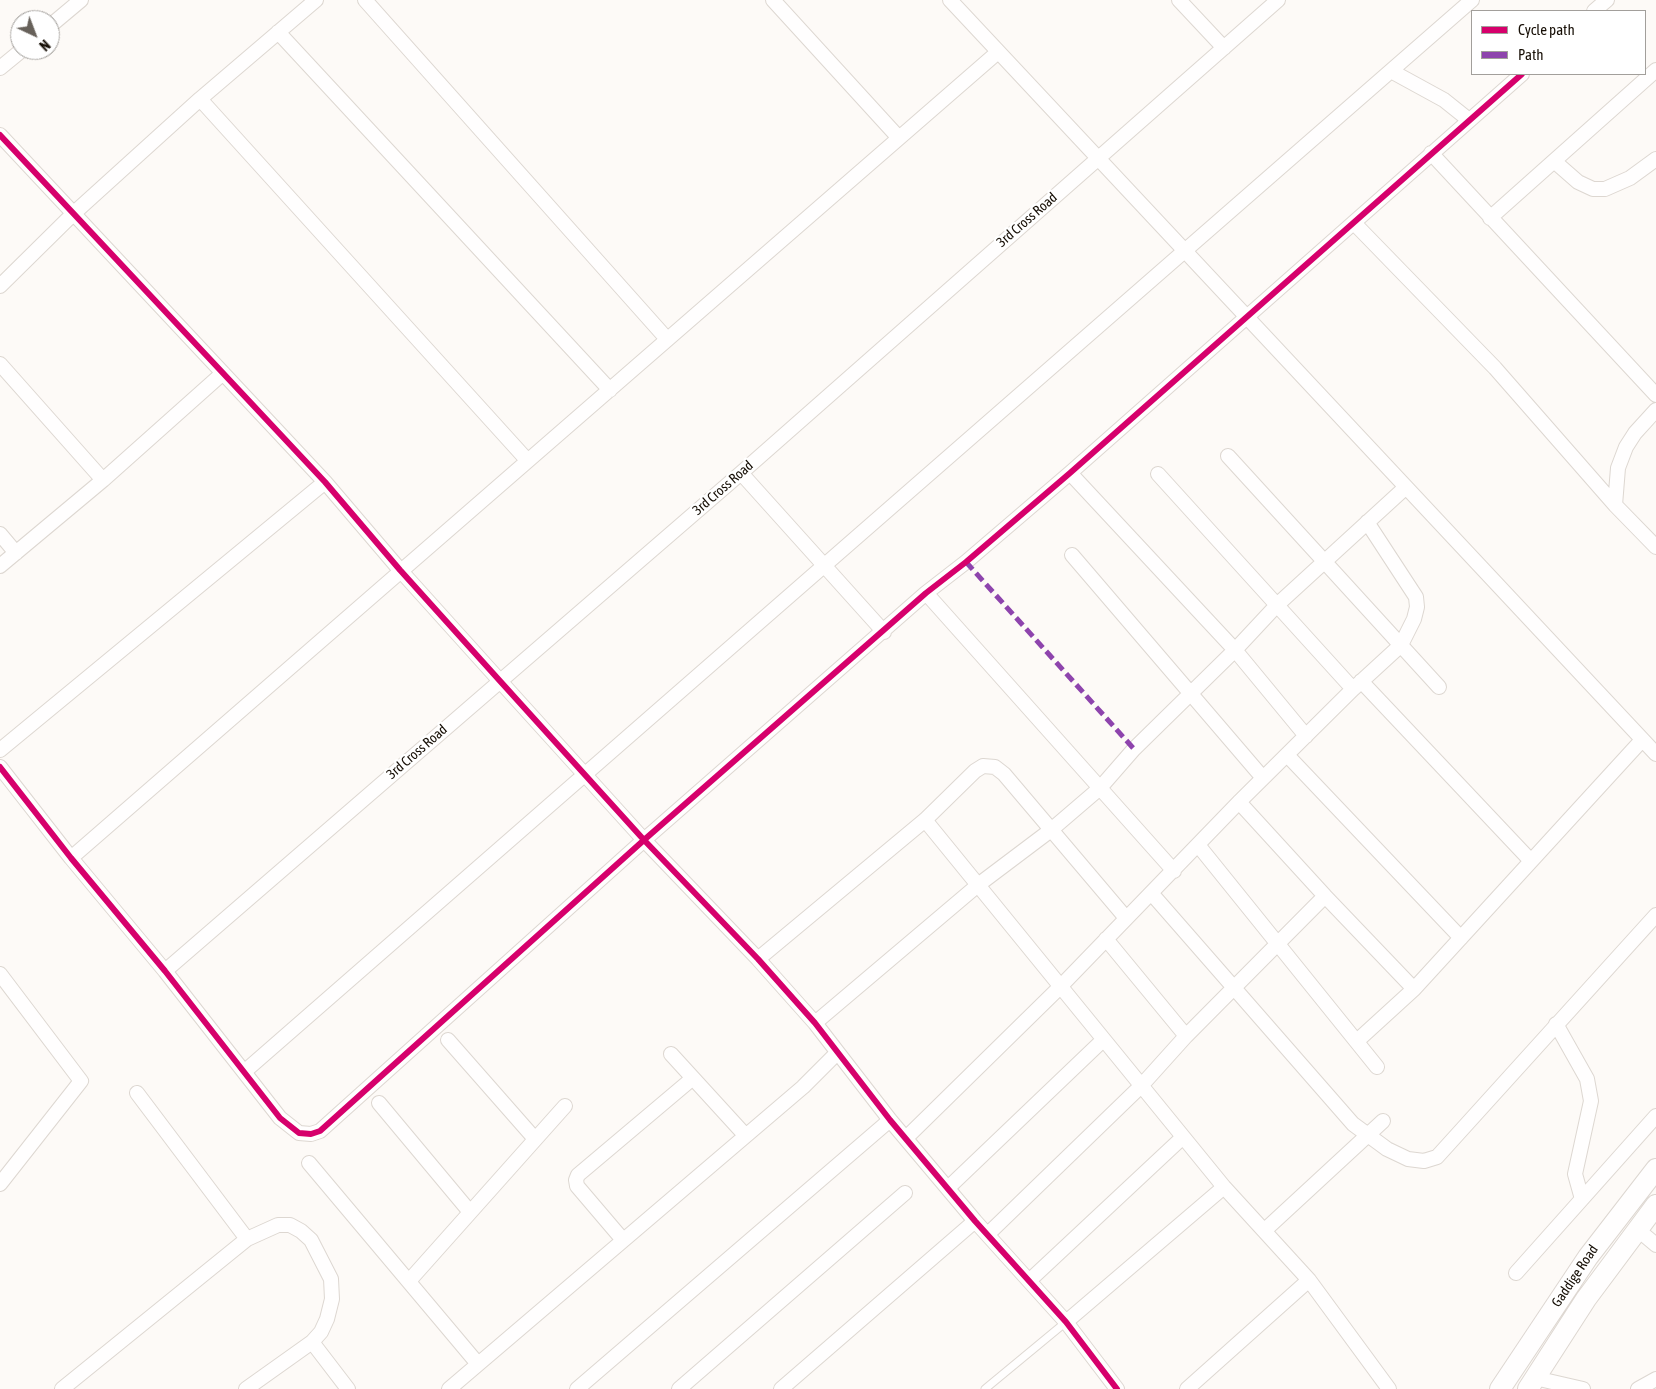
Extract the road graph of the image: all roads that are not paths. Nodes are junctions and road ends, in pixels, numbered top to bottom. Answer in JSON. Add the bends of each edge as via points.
{"nodes":[{"id":1,"x":81,"y":0,"type":"edge"},
{"id":2,"x":316,"y":0,"type":"edge"},
{"id":3,"x":773,"y":0,"type":"edge"},
{"id":4,"x":950,"y":0,"type":"edge"},
{"id":5,"x":1179,"y":0,"type":"edge"},
{"id":6,"x":1278,"y":0,"type":"edge"},
{"id":7,"x":1472,"y":0,"type":"edge"},
{"id":8,"x":1607,"y":0,"type":"edge"},
{"id":9,"x":370,"y":1,"type":"edge"},
{"id":10,"x":1595,"y":10,"type":"edge"},
{"id":11,"x":60,"y":18,"type":"edge"},
{"id":12,"x":278,"y":32,"type":"junction"},
{"id":13,"x":1224,"y":48,"type":"junction"},
{"id":14,"x":998,"y":52,"type":"junction"},
{"id":15,"x":10,"y":60,"type":"edge"},
{"id":16,"x":0,"y":68,"type":"edge"},
{"id":17,"x":1656,"y":70,"type":"edge"},
{"id":18,"x":1391,"y":71,"type":"junction"},
{"id":19,"x":1521,"y":75,"type":"edge"},
{"id":20,"x":200,"y":99,"type":"junction"},
{"id":21,"x":1469,"y":120,"type":"junction"},
{"id":22,"x":0,"y":135,"type":"edge"},
{"id":23,"x":898,"y":138,"type":"junction"},
{"id":24,"x":1431,"y":153,"type":"junction"},
{"id":25,"x":1098,"y":157,"type":"junction"},
{"id":26,"x":1656,"y":158,"type":"edge"},
{"id":27,"x":1554,"y":161,"type":"junction"},
{"id":28,"x":73,"y":214,"type":"junction"},
{"id":29,"x":1490,"y":218,"type":"junction"},
{"id":30,"x":1354,"y":223,"type":"junction"},
{"id":31,"x":1184,"y":253,"type":"junction"},
{"id":32,"x":0,"y":286,"type":"edge"},
{"id":33,"x":1246,"y":317,"type":"junction"},
{"id":34,"x":668,"y":339,"type":"junction"},
{"id":35,"x":0,"y":364,"type":"edge"},
{"id":36,"x":223,"y":373,"type":"junction"},
{"id":37,"x":610,"y":390,"type":"junction"},
{"id":38,"x":1656,"y":395,"type":"edge"},
{"id":39,"x":1656,"y":410,"type":"edge"},
{"id":40,"x":1228,"y":456,"type":"dead end"},
{"id":41,"x":527,"y":460,"type":"junction"},
{"id":42,"x":741,"y":473,"type":"junction"},
{"id":43,"x":1070,"y":473,"type":"junction"},
{"id":44,"x":1158,"y":474,"type":"dead end"},
{"id":45,"x":103,"y":480,"type":"junction"},
{"id":46,"x":325,"y":482,"type":"junction"},
{"id":47,"x":1406,"y":487,"type":"junction"},
{"id":48,"x":1615,"y":504,"type":"junction"},
{"id":49,"x":1367,"y":522,"type":"junction"},
{"id":50,"x":0,"y":534,"type":"edge"},
{"id":51,"x":1656,"y":547,"type":"edge"},
{"id":52,"x":16,"y":553,"type":"junction"},
{"id":53,"x":1072,"y":555,"type":"dead end"},
{"id":54,"x":1323,"y":561,"type":"junction"},
{"id":55,"x":0,"y":566,"type":"edge"},
{"id":56,"x":823,"y":566,"type":"junction"},
{"id":57,"x":400,"y":570,"type":"junction"},
{"id":58,"x":926,"y":594,"type":"junction"},
{"id":59,"x":1277,"y":605,"type":"junction"},
{"id":60,"x":884,"y":632,"type":"junction"},
{"id":61,"x":1401,"y":645,"type":"junction"},
{"id":62,"x":1235,"y":650,"type":"junction"},
{"id":63,"x":500,"y":681,"type":"junction"},
{"id":64,"x":1357,"y":685,"type":"junction"},
{"id":65,"x":1439,"y":686,"type":"dead end"},
{"id":66,"x":1191,"y":694,"type":"junction"},
{"id":67,"x":1306,"y":736,"type":"junction"},
{"id":68,"x":1642,"y":740,"type":"junction"},
{"id":69,"x":0,"y":750,"type":"edge"},
{"id":70,"x":1656,"y":754,"type":"edge"},
{"id":71,"x":1287,"y":755,"type":"junction"},
{"id":72,"x":0,"y":767,"type":"edge"},
{"id":73,"x":585,"y":775,"type":"junction"},
{"id":74,"x":1263,"y":778,"type":"junction"},
{"id":75,"x":1100,"y":788,"type":"junction"},
{"id":76,"x":1239,"y":802,"type":"junction"},
{"id":77,"x":925,"y":820,"type":"junction"},
{"id":78,"x":1051,"y":830,"type":"junction"},
{"id":79,"x":644,"y":840,"type":"junction"},
{"id":80,"x":1198,"y":845,"type":"junction"},
{"id":81,"x":71,"y":858,"type":"junction"},
{"id":82,"x":1531,"y":861,"type":"junction"},
{"id":83,"x":1174,"y":871,"type":"junction"},
{"id":84,"x":978,"y":885,"type":"junction"},
{"id":85,"x":1152,"y":894,"type":"junction"},
{"id":86,"x":1325,"y":896,"type":"junction"},
{"id":87,"x":1656,"y":915,"type":"edge"},
{"id":88,"x":1126,"y":918,"type":"junction"},
{"id":89,"x":1461,"y":938,"type":"junction"},
{"id":90,"x":1106,"y":939,"type":"junction"},
{"id":91,"x":1277,"y":945,"type":"junction"},
{"id":92,"x":758,"y":959,"type":"junction"},
{"id":93,"x":165,"y":971,"type":"junction"},
{"id":94,"x":0,"y":974,"type":"edge"},
{"id":95,"x":1060,"y":988,"type":"junction"},
{"id":96,"x":1235,"y":989,"type":"junction"},
{"id":97,"x":1414,"y":989,"type":"junction"},
{"id":98,"x":815,"y":1023,"type":"junction"},
{"id":99,"x":1556,"y":1024,"type":"junction"},
{"id":100,"x":1186,"y":1036,"type":"junction"},
{"id":101,"x":448,"y":1040,"type":"dead end"},
{"id":102,"x":1103,"y":1040,"type":"junction"},
{"id":103,"x":1357,"y":1041,"type":"junction"},
{"id":104,"x":838,"y":1053,"type":"junction"},
{"id":105,"x":671,"y":1054,"type":"dead end"},
{"id":106,"x":1377,"y":1067,"type":"dead end"},
{"id":107,"x":244,"y":1072,"type":"junction"},
{"id":108,"x":693,"y":1078,"type":"junction"},
{"id":109,"x":1142,"y":1086,"type":"junction"},
{"id":110,"x":137,"y":1093,"type":"dead end"},
{"id":111,"x":379,"y":1103,"type":"dead end"},
{"id":112,"x":565,"y":1106,"type":"dead end"},
{"id":113,"x":1656,"y":1116,"type":"edge"},
{"id":114,"x":890,"y":1120,"type":"junction"},
{"id":115,"x":1383,"y":1121,"type":"dead end"},
{"id":116,"x":745,"y":1135,"type":"junction"},
{"id":117,"x":1366,"y":1136,"type":"junction"},
{"id":118,"x":1184,"y":1137,"type":"junction"},
{"id":119,"x":906,"y":1138,"type":"junction"},
{"id":120,"x":535,"y":1139,"type":"junction"},
{"id":121,"x":309,"y":1163,"type":"dead end"},
{"id":122,"x":1656,"y":1169,"type":"edge"},
{"id":123,"x":0,"y":1184,"type":"edge"},
{"id":124,"x":1224,"y":1187,"type":"junction"},
{"id":125,"x":948,"y":1188,"type":"junction"},
{"id":126,"x":905,"y":1194,"type":"dead end"},
{"id":127,"x":1582,"y":1199,"type":"junction"},
{"id":128,"x":1656,"y":1205,"type":"edge"},
{"id":129,"x":470,"y":1212,"type":"junction"},
{"id":130,"x":975,"y":1221,"type":"junction"},
{"id":131,"x":1637,"y":1229,"type":"junction"},
{"id":132,"x":1264,"y":1230,"type":"junction"},
{"id":133,"x":988,"y":1234,"type":"junction"},
{"id":134,"x":247,"y":1239,"type":"junction"},
{"id":135,"x":623,"y":1240,"type":"junction"},
{"id":136,"x":1656,"y":1245,"type":"edge"},
{"id":137,"x":1516,"y":1273,"type":"dead end"},
{"id":138,"x":1030,"y":1280,"type":"junction"},
{"id":139,"x":1309,"y":1280,"type":"junction"},
{"id":140,"x":409,"y":1281,"type":"junction"},
{"id":141,"x":1066,"y":1322,"type":"junction"},
{"id":142,"x":312,"y":1342,"type":"junction"},
{"id":143,"x":478,"y":1364,"type":"junction"},
{"id":144,"x":1656,"y":1379,"type":"edge"},
{"id":145,"x":1531,"y":1383,"type":"edge"},
{"id":146,"x":62,"y":1389,"type":"edge"},
{"id":147,"x":246,"y":1389,"type":"edge"},
{"id":148,"x":348,"y":1389,"type":"edge"},
{"id":149,"x":449,"y":1389,"type":"edge"},
{"id":150,"x":577,"y":1389,"type":"edge"},
{"id":151,"x":679,"y":1389,"type":"edge"},
{"id":152,"x":781,"y":1389,"type":"edge"},
{"id":153,"x":985,"y":1389,"type":"edge"},
{"id":154,"x":1117,"y":1389,"type":"edge"},
{"id":155,"x":1187,"y":1389,"type":"edge"},
{"id":156,"x":1389,"y":1389,"type":"edge"},
{"id":157,"x":1500,"y":1389,"type":"edge"},
{"id":158,"x":1583,"y":1389,"type":"edge"},
{"id":159,"x":1638,"y":1389,"type":"edge"}],
"edges":[{"from":1,"to":11,"type":"street"},
{"from":2,"to":12,"type":"street"},
{"from":3,"to":23,"type":"street"},
{"from":4,"to":14,"type":"street"},
{"from":5,"to":13,"type":"street"},
{"from":6,"to":13,"type":"street","name":"3rd Cross Road"},
{"from":7,"to":18,"type":"street"},
{"from":8,"to":10,"type":"street"},
{"from":9,"to":34,"type":"street"},
{"from":12,"to":20,"type":"street"},
{"from":12,"to":37,"type":"street"},
{"from":13,"to":25,"type":"street","name":"3rd Cross Road"},
{"from":14,"to":23,"type":"street"},
{"from":14,"to":25,"type":"street"},
{"from":15,"to":16,"type":"street"},
{"from":17,"to":27,"type":"street"},
{"from":18,"to":21,"type":"street","via":[[1444,100]]},
{"from":18,"to":31,"type":"street"},
{"from":19,"to":21,"type":"street"},
{"from":20,"to":28,"type":"street"},
{"from":20,"to":41,"type":"street"},
{"from":21,"to":24,"type":"street"},
{"from":22,"to":28,"type":"street"},
{"from":23,"to":34,"type":"street"},
{"from":24,"to":29,"type":"street"},
{"from":24,"to":30,"type":"street"},
{"from":25,"to":31,"type":"street"},
{"from":25,"to":42,"type":"street","name":"3rd Cross Road"},
{"from":26,"to":27,"type":"street","via":[[1630,178],[1605,189],[1593,189],[1578,182]]},
{"from":27,"to":29,"type":"street"},
{"from":28,"to":32,"type":"street"},
{"from":28,"to":36,"type":"street"},
{"from":29,"to":38,"type":"street"},
{"from":30,"to":33,"type":"street"},
{"from":30,"to":48,"type":"street","via":[[1495,368]]},
{"from":31,"to":33,"type":"street"},
{"from":31,"to":56,"type":"street"},
{"from":33,"to":43,"type":"street"},
{"from":33,"to":47,"type":"street"},
{"from":34,"to":37,"type":"street"},
{"from":35,"to":45,"type":"street"},
{"from":36,"to":45,"type":"street"},
{"from":36,"to":46,"type":"street"},
{"from":37,"to":41,"type":"street"},
{"from":39,"to":48,"type":"street","via":[[1626,447],[1618,468]]},
{"from":40,"to":54,"type":"street"},
{"from":41,"to":57,"type":"street"},
{"from":42,"to":56,"type":"street"},
{"from":42,"to":63,"type":"street","name":"3rd Cross Road"},
{"from":43,"to":58,"type":"street"},
{"from":43,"to":62,"type":"street"},
{"from":44,"to":59,"type":"street"},
{"from":45,"to":52,"type":"street"},
{"from":46,"to":57,"type":"street"},
{"from":46,"to":69,"type":"street"},
{"from":47,"to":49,"type":"street"},
{"from":47,"to":68,"type":"street"},
{"from":48,"to":51,"type":"street"},
{"from":49,"to":54,"type":"street"},
{"from":49,"to":61,"type":"street","via":[[1416,597],[1414,619]]},
{"from":50,"to":52,"type":"street"},
{"from":52,"to":55,"type":"street"},
{"from":53,"to":66,"type":"street"},
{"from":54,"to":59,"type":"street"},
{"from":54,"to":61,"type":"street"},
{"from":56,"to":60,"type":"street"},
{"from":56,"to":73,"type":"street"},
{"from":57,"to":63,"type":"street"},
{"from":57,"to":81,"type":"street"},
{"from":58,"to":60,"type":"street"},
{"from":58,"to":75,"type":"street"},
{"from":59,"to":62,"type":"street"},
{"from":59,"to":64,"type":"street"},
{"from":60,"to":79,"type":"street"},
{"from":61,"to":64,"type":"street"},
{"from":61,"to":65,"type":"street"},
{"from":62,"to":66,"type":"street"},
{"from":62,"to":67,"type":"street"},
{"from":63,"to":73,"type":"street"},
{"from":63,"to":93,"type":"street","name":"3rd Cross Road"},
{"from":64,"to":67,"type":"street"},
{"from":64,"to":82,"type":"street"},
{"from":66,"to":74,"type":"street"},
{"from":66,"to":75,"type":"street","via":[[1134,749]]},
{"from":67,"to":71,"type":"street"},
{"from":68,"to":70,"type":"street"},
{"from":68,"to":82,"type":"street"},
{"from":71,"to":74,"type":"street"},
{"from":71,"to":89,"type":"street"},
{"from":72,"to":81,"type":"street"},
{"from":73,"to":79,"type":"street"},
{"from":73,"to":107,"type":"street"},
{"from":74,"to":76,"type":"street"},
{"from":75,"to":78,"type":"street"},
{"from":75,"to":83,"type":"street"},
{"from":76,"to":80,"type":"street"},
{"from":76,"to":86,"type":"street"},
{"from":77,"to":78,"type":"street","via":[[975,771],[990,765],[1004,774]]},
{"from":77,"to":84,"type":"street"},
{"from":77,"to":92,"type":"street"},
{"from":78,"to":84,"type":"street"},
{"from":78,"to":88,"type":"street"},
{"from":79,"to":92,"type":"street"},
{"from":79,"to":107,"type":"street","via":[[320,1131],[299,1133],[290,1128]]},
{"from":80,"to":83,"type":"street"},
{"from":80,"to":91,"type":"street"},
{"from":81,"to":93,"type":"street"},
{"from":82,"to":89,"type":"street"},
{"from":83,"to":85,"type":"street"},
{"from":84,"to":95,"type":"street"},
{"from":84,"to":98,"type":"street"},
{"from":85,"to":88,"type":"street"},
{"from":85,"to":96,"type":"street"},
{"from":86,"to":91,"type":"street"},
{"from":86,"to":97,"type":"street"},
{"from":87,"to":99,"type":"street"},
{"from":88,"to":90,"type":"street"},
{"from":89,"to":97,"type":"street"},
{"from":90,"to":95,"type":"street"},
{"from":90,"to":100,"type":"street"},
{"from":91,"to":96,"type":"street"},
{"from":91,"to":103,"type":"street"},
{"from":92,"to":98,"type":"street"},
{"from":93,"to":107,"type":"street"},
{"from":94,"to":123,"type":"street","via":[[81,1081]]},
{"from":95,"to":102,"type":"street"},
{"from":95,"to":119,"type":"street"},
{"from":96,"to":100,"type":"street"},
{"from":96,"to":117,"type":"street"},
{"from":97,"to":103,"type":"street"},
{"from":98,"to":104,"type":"street"},
{"from":99,"to":117,"type":"street","via":[[1438,1157],[1424,1161],[1408,1159]]},
{"from":99,"to":127,"type":"street","via":[[1588,1079],[1591,1101],[1575,1174]]},
{"from":100,"to":109,"type":"street"},
{"from":101,"to":120,"type":"street"},
{"from":102,"to":109,"type":"street"},
{"from":102,"to":125,"type":"street"},
{"from":103,"to":106,"type":"street"},
{"from":104,"to":114,"type":"street"},
{"from":104,"to":116,"type":"street"},
{"from":105,"to":108,"type":"street"},
{"from":108,"to":116,"type":"street"},
{"from":108,"to":135,"type":"street","via":[[578,1174],[577,1186]]},
{"from":109,"to":118,"type":"street"},
{"from":109,"to":133,"type":"street"},
{"from":110,"to":134,"type":"street"},
{"from":111,"to":129,"type":"street"},
{"from":112,"to":120,"type":"street"},
{"from":113,"to":127,"type":"street"},
{"from":114,"to":119,"type":"street"},
{"from":114,"to":150,"type":"street"},
{"from":115,"to":117,"type":"street"},
{"from":116,"to":135,"type":"street"},
{"from":117,"to":132,"type":"street"},
{"from":118,"to":124,"type":"street"},
{"from":118,"to":138,"type":"street"},
{"from":119,"to":125,"type":"street"},
{"from":120,"to":129,"type":"street"},
{"from":121,"to":140,"type":"street"},
{"from":122,"to":157,"type":"main road","name":"Gaddige Road","via":[[1588,1257]]},
{"from":124,"to":132,"type":"street"},
{"from":124,"to":141,"type":"street"},
{"from":125,"to":130,"type":"street"},
{"from":126,"to":151,"type":"street"},
{"from":127,"to":137,"type":"street"},
{"from":128,"to":131,"type":"main road","name":"Gaddige Road"},
{"from":129,"to":140,"type":"street"},
{"from":130,"to":133,"type":"street"},
{"from":130,"to":152,"type":"street"},
{"from":131,"to":136,"type":"street"},
{"from":131,"to":145,"type":"main road","name":"Gaddige Road"},
{"from":132,"to":139,"type":"street"},
{"from":133,"to":138,"type":"street"},
{"from":134,"to":142,"type":"street","via":[[278,1225],[290,1225],[311,1240],[330,1279],[332,1299],[321,1332]]},
{"from":134,"to":146,"type":"street"},
{"from":135,"to":143,"type":"street"},
{"from":138,"to":141,"type":"street"},
{"from":139,"to":155,"type":"street"},
{"from":139,"to":156,"type":"street"},
{"from":140,"to":143,"type":"street"},
{"from":141,"to":153,"type":"lane"},
{"from":141,"to":154,"type":"street"},
{"from":142,"to":147,"type":"street"},
{"from":142,"to":148,"type":"street"},
{"from":143,"to":149,"type":"street"},
{"from":144,"to":159,"type":"street"},
{"from":145,"to":158,"type":"street"}]}
